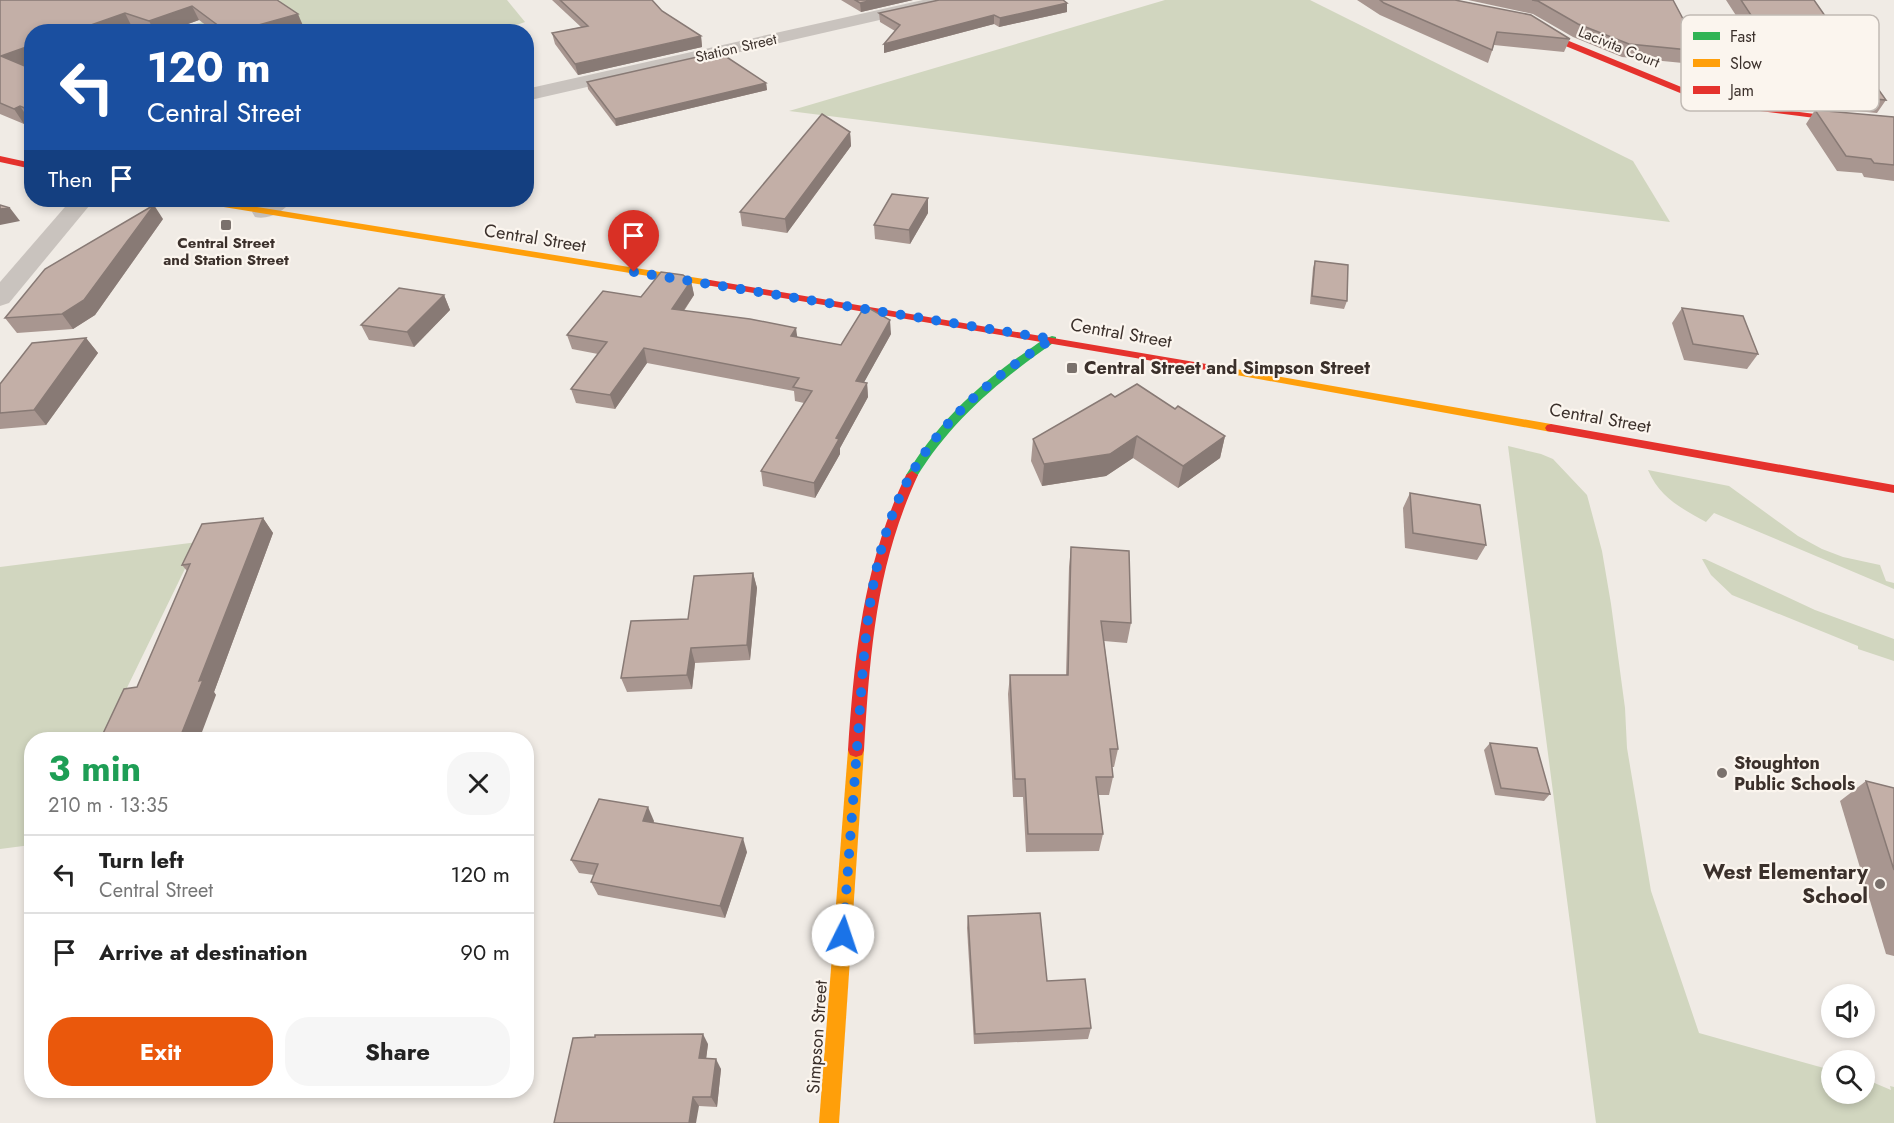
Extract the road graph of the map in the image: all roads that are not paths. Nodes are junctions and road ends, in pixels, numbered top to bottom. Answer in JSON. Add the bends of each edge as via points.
{"nodes":[{"id":1,"x":945,"y":0,"type":"edge"},
{"id":2,"x":1443,"y":0,"type":"edge"},
{"id":3,"x":1681,"y":89,"type":"edge"},
{"id":4,"x":534,"y":93,"type":"edge"},
{"id":5,"x":1783,"y":111,"type":"edge"},
{"id":6,"x":1894,"y":123,"type":"edge"},
{"id":7,"x":0,"y":159,"type":"edge"},
{"id":8,"x":24,"y":164,"type":"edge"},
{"id":9,"x":77,"y":207,"type":"edge"},
{"id":10,"x":278,"y":207,"type":"edge"},
{"id":11,"x":0,"y":298,"type":"edge"},
{"id":12,"x":1052,"y":339,"type":"junction"},
{"id":13,"x":1894,"y":489,"type":"edge"},
{"id":14,"x":829,"y":1123,"type":"edge"}],
"edges":[{"from":1,"to":4,"type":"street","name":"Station Street"},
{"from":2,"to":3,"type":"main road","name":"Lacivita Court","via":[[1527,20],[1557,39]]},
{"from":5,"to":6,"type":"main road","name":"Lacivita Court"},
{"from":7,"to":8,"type":"main road"},
{"from":9,"to":11,"type":"street"},
{"from":10,"to":12,"type":"main road","name":"Central Street"},
{"from":12,"to":13,"type":"main road","name":"Central Street"},
{"from":12,"to":14,"type":"main road","name":"Simpson Street","via":[[994,379],[955,414],[916,466],[891,520],[868,606]]}]}
